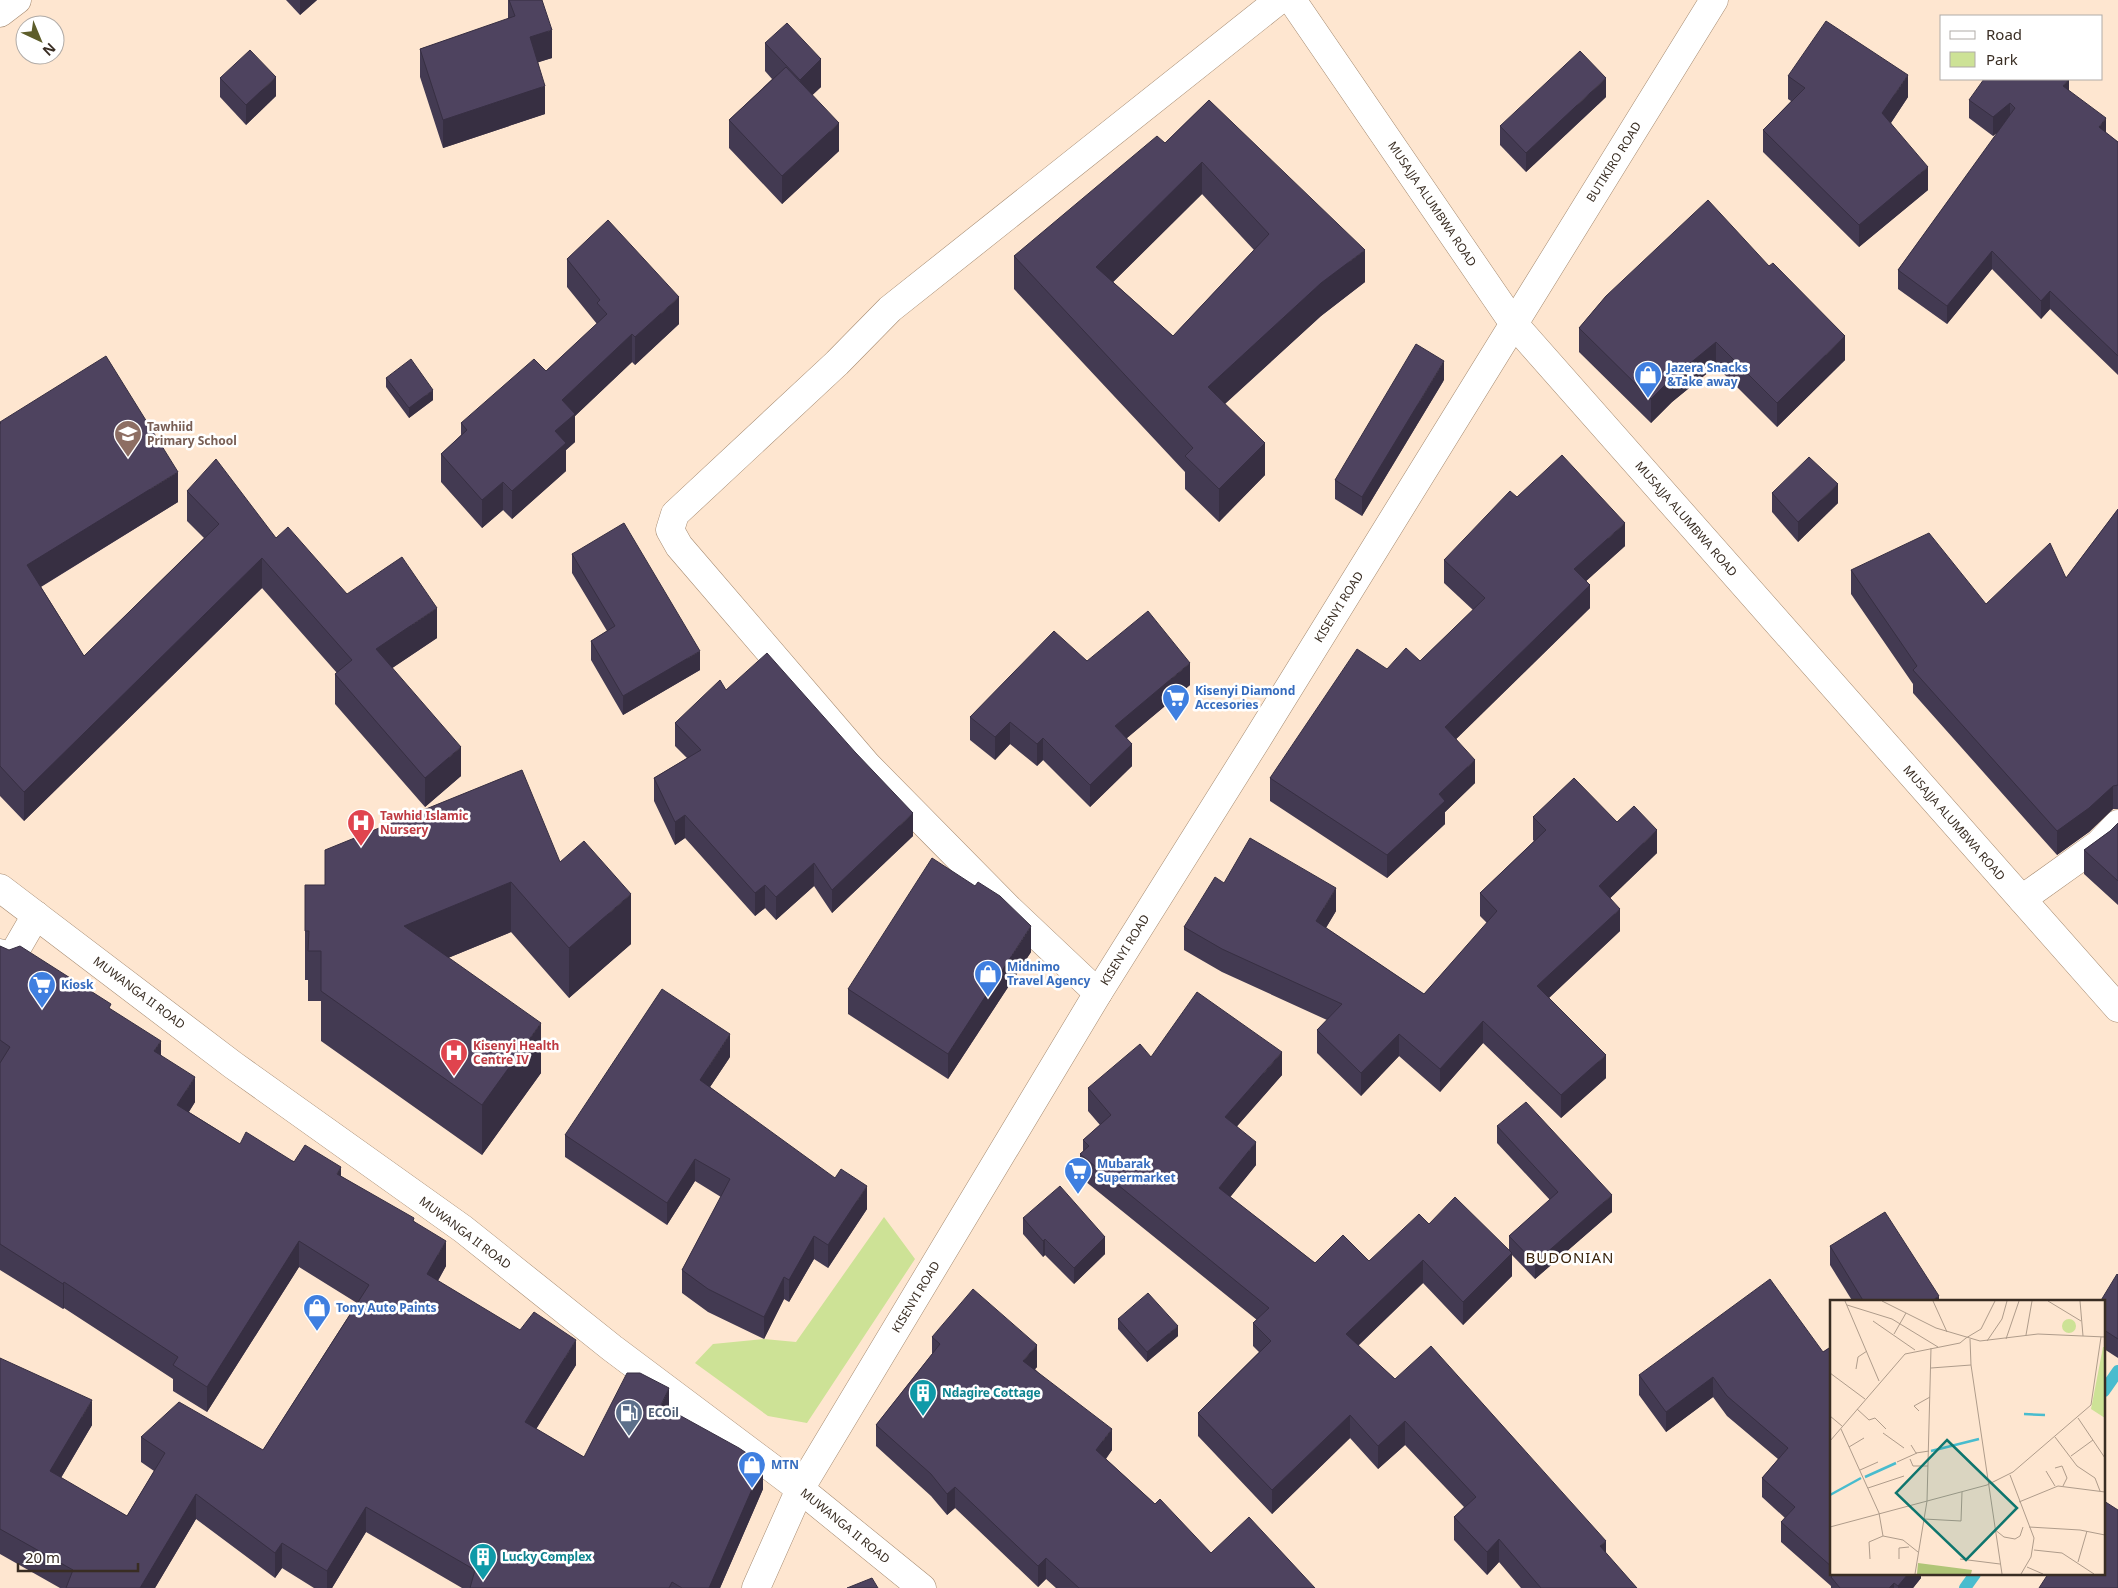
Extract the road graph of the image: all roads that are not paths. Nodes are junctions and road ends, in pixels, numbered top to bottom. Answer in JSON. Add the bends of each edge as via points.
{"nodes":[{"id":1,"x":17,"y":0,"type":"edge"},
{"id":2,"x":1279,"y":0,"type":"edge"},
{"id":3,"x":1292,"y":0,"type":"edge"},
{"id":4,"x":1714,"y":0,"type":"edge"},
{"id":5,"x":0,"y":13,"type":"edge"},
{"id":6,"x":1514,"y":324,"type":"junction"},
{"id":7,"x":2118,"y":824,"type":"edge"},
{"id":8,"x":0,"y":888,"type":"edge"},
{"id":9,"x":2022,"y":900,"type":"junction"},
{"id":10,"x":36,"y":915,"type":"junction"},
{"id":11,"x":0,"y":953,"type":"edge"},
{"id":12,"x":1094,"y":988,"type":"junction"},
{"id":13,"x":2118,"y":1008,"type":"edge"},
{"id":14,"x":800,"y":1489,"type":"junction"},
{"id":15,"x":756,"y":1588,"type":"edge"},
{"id":16,"x":922,"y":1588,"type":"edge"}],
"edges":[{"from":1,"to":5,"type":"street"},
{"from":2,"to":12,"type":"street","via":[[890,309],[837,363],[675,514],[670,530],[679,546],[868,765],[1009,909]]},
{"from":3,"to":6,"type":"street","name":"MUSAJJA ALUMBWA ROAD"},
{"from":4,"to":6,"type":"street","name":"BUTIKIRO ROAD"},
{"from":6,"to":9,"type":"street","name":"MUSAJJA ALUMBWA ROAD"},
{"from":6,"to":12,"type":"street","name":"KISENYI ROAD"},
{"from":7,"to":9,"type":"street","via":[[2099,844]]},
{"from":8,"to":10,"type":"street","name":"MUWANGA II ROAD"},
{"from":9,"to":13,"type":"street","name":"MUSAJJA ALUMBWA ROAD"},
{"from":10,"to":11,"type":"street","via":[[10,960]]},
{"from":10,"to":14,"type":"street","name":"MUWANGA II ROAD","via":[[233,1065],[463,1229],[612,1348]]},
{"from":12,"to":14,"type":"street","name":"KISENYI ROAD"},
{"from":14,"to":15,"type":"street","name":"KISENYI ROAD"},
{"from":14,"to":16,"type":"street","name":"MUWANGA II ROAD"}]}
